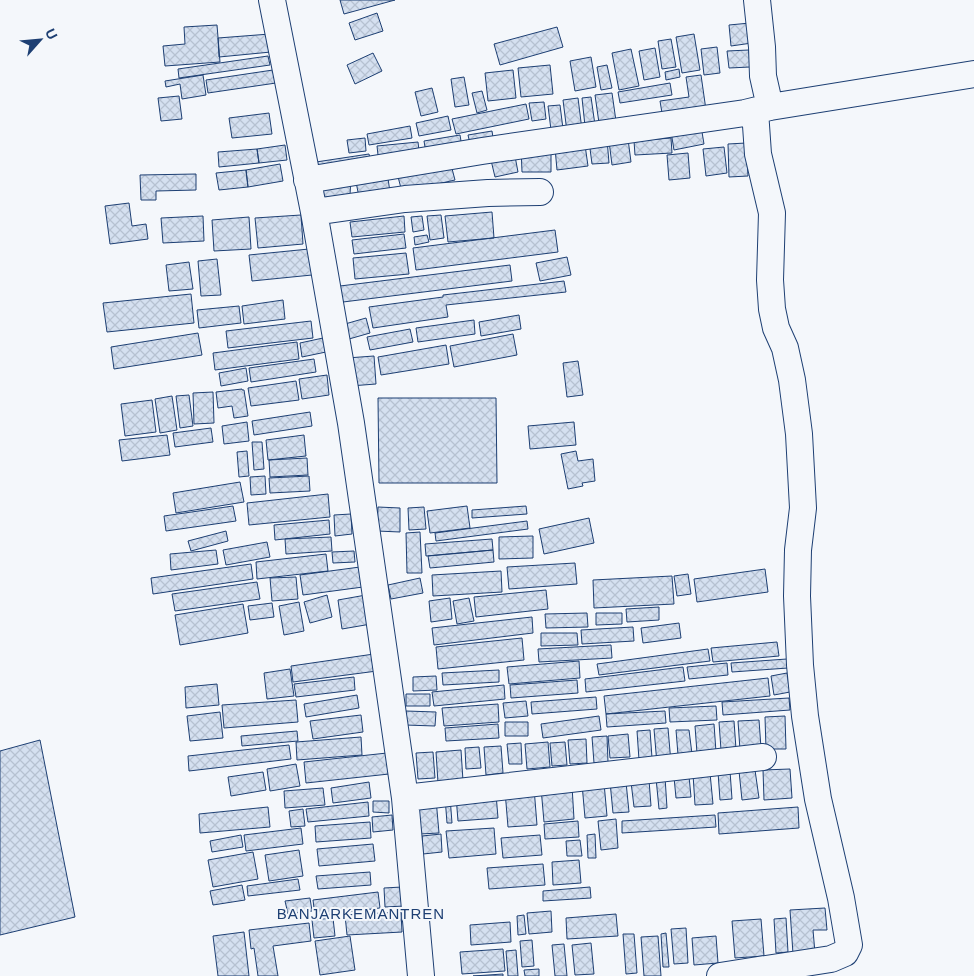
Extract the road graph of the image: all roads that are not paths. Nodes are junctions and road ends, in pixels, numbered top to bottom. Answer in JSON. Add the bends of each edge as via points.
{"nodes":[{"id":1,"x":272,"y":0,"type":"edge"},
{"id":2,"x":757,"y":0,"type":"edge"},
{"id":3,"x":974,"y":74,"type":"edge"},
{"id":4,"x":763,"y":109,"type":"junction"},
{"id":5,"x":307,"y":180,"type":"junction"},
{"id":6,"x":540,"y":192,"type":"dead end"},
{"id":7,"x":314,"y":212,"type":"junction"},
{"id":8,"x":763,"y":756,"type":"dead end"},
{"id":9,"x":405,"y":798,"type":"junction"},
{"id":10,"x":421,"y":976,"type":"edge"},
{"id":11,"x":720,"y":976,"type":"edge"}],
"edges":[{"from":1,"to":5,"type":"street"},
{"from":2,"to":4,"type":"street"},
{"from":3,"to":4,"type":"street"},
{"from":4,"to":5,"type":"street"},
{"from":4,"to":11,"type":"street","via":[[758,154],[772,213],[772,309],[792,380],[799,434],[803,508],[797,596],[805,716],[818,799],[849,945],[845,953],[832,959]]},
{"from":5,"to":7,"type":"street"},
{"from":6,"to":7,"type":"street","via":[[405,200]]},
{"from":7,"to":9,"type":"street","via":[[352,423]]},
{"from":8,"to":9,"type":"street"},
{"from":9,"to":10,"type":"street"}]}
